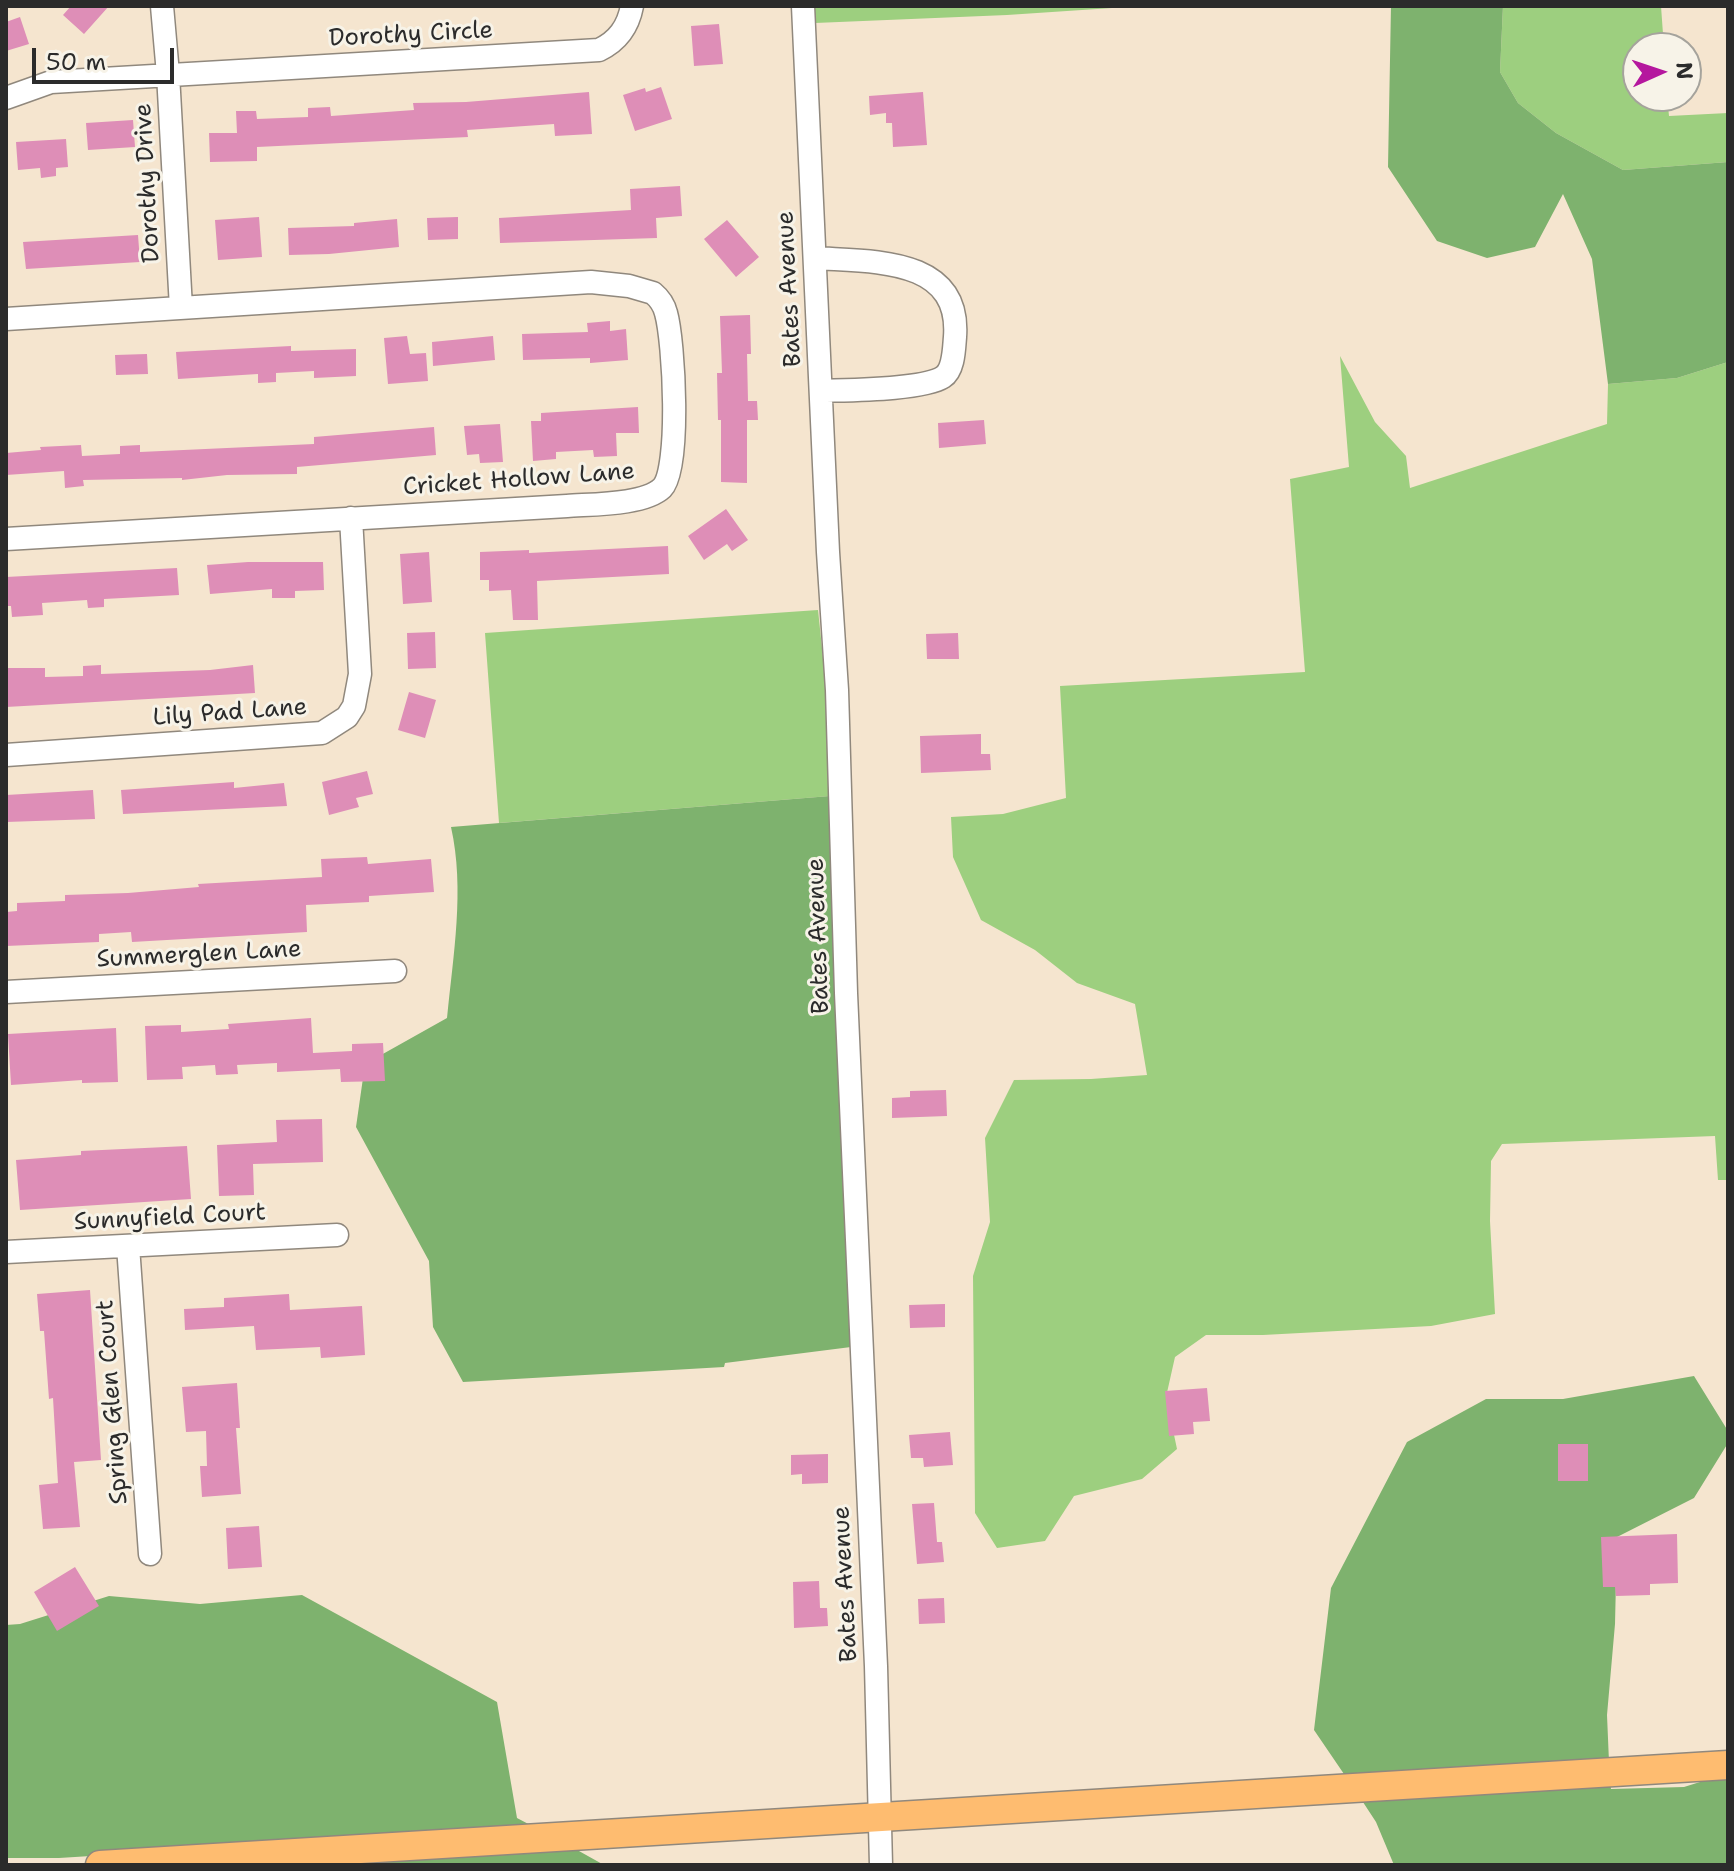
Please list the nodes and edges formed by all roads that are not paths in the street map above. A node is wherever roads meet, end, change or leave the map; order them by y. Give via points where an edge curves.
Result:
1 (162, 6) edge
2 (632, 6) edge
3 (803, 6) edge
4 (168, 74) junction
5 (6, 98) edge
6 (815, 258) junction
7 (181, 308) junction
8 (6, 319) edge
9 (821, 391) junction
10 (351, 518) junction
11 (6, 539) edge
12 (6, 755) edge
13 (395, 971) dead end
14 (6, 992) edge
15 (337, 1235) dead end
16 (128, 1246) junction
17 (6, 1252) edge
18 (150, 1554) dead end
19 (1728, 1765) edge
20 (879, 1819) junction
21 (294, 1859) edge
22 (100, 1865) edge
23 (881, 1865) edge

1 - 4 street, Dorothy Drive
2 - 4 street, Dorothy Circle via 624,30 599,50
3 - 6 street, Bates Avenue
4 - 5 street, Dorothy Circle via 51,82
4 - 7 street, Dorothy Drive
6 - 9 street, Bates Avenue
6 - 9 street via 884,263 924,273 947,296 955,331 944,377 904,386
7 - 8 street, Cricket Hollow Lane
7 - 10 street, Cricket Hollow Lane via 591,282 629,286 659,298 671,342 674,428 670,469 659,490 627,500 567,506
9 - 20 street, Bates Avenue
10 - 11 street, Cricket Hollow Lane
10 - 12 street, Lily Pad Lane via 360,674 354,706 335,727 322,733
13 - 14 street, Summerglen Lane
15 - 16 street, Sunnyfield Court
16 - 17 street, Sunnyfield Court
16 - 18 street, Spring Glen Court
19 - 20 main road
20 - 21 main road
20 - 23 street, Bates Avenue
21 - 22 main road

